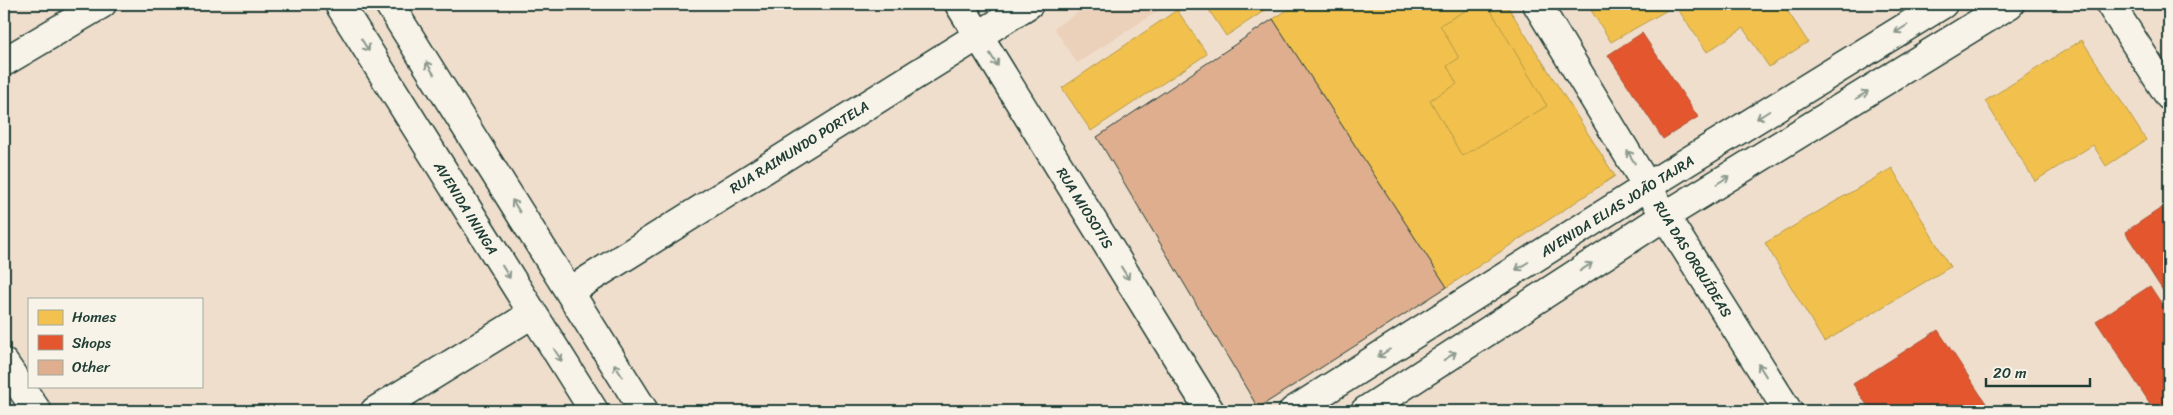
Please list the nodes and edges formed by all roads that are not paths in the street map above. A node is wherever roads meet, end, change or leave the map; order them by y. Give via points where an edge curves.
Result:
1 (102, 4) edge
2 (340, 4) edge
3 (389, 4) edge
4 (959, 4) edge
5 (1029, 4) edge
6 (1537, 4) edge
7 (1943, 4) edge
8 (2010, 4) edge
9 (2110, 4) edge
10 (978, 35) junction
11 (4, 62) edge
12 (2169, 96) edge
13 (1648, 186) junction
14 (1665, 216) junction
15 (570, 291) junction
16 (532, 314) junction
17 (4, 363) edge
18 (37, 411) edge
19 (375, 411) edge
20 (594, 411) edge
21 (644, 411) edge
22 (1210, 411) edge
23 (1293, 411) edge
24 (1365, 411) edge
25 (1788, 411) edge

1 - 11 street
2 -> 16 street, AVENIDA ININGA
15 -> 3 street
4 - 10 street, RUA MIOSOTIS
5 - 10 street, RUA RAIMUNDO PORTELA
13 -> 6 street, RUA DAS ORQUÍDEAS
7 -> 13 street, AVENIDA ELIAS JOÃO TAJRA
14 -> 8 street
9 - 12 street
10 - 15 street, RUA RAIMUNDO PORTELA
10 -> 22 street, RUA MIOSOTIS
13 - 14 street, RUA DAS ORQUÍDEAS
13 -> 23 street, AVENIDA ELIAS JOÃO TAJRA
24 -> 14 street
25 -> 14 street, RUA DAS ORQUÍDEAS
21 -> 15 street
16 - 19 street
16 -> 20 street, AVENIDA ININGA
17 - 18 street

